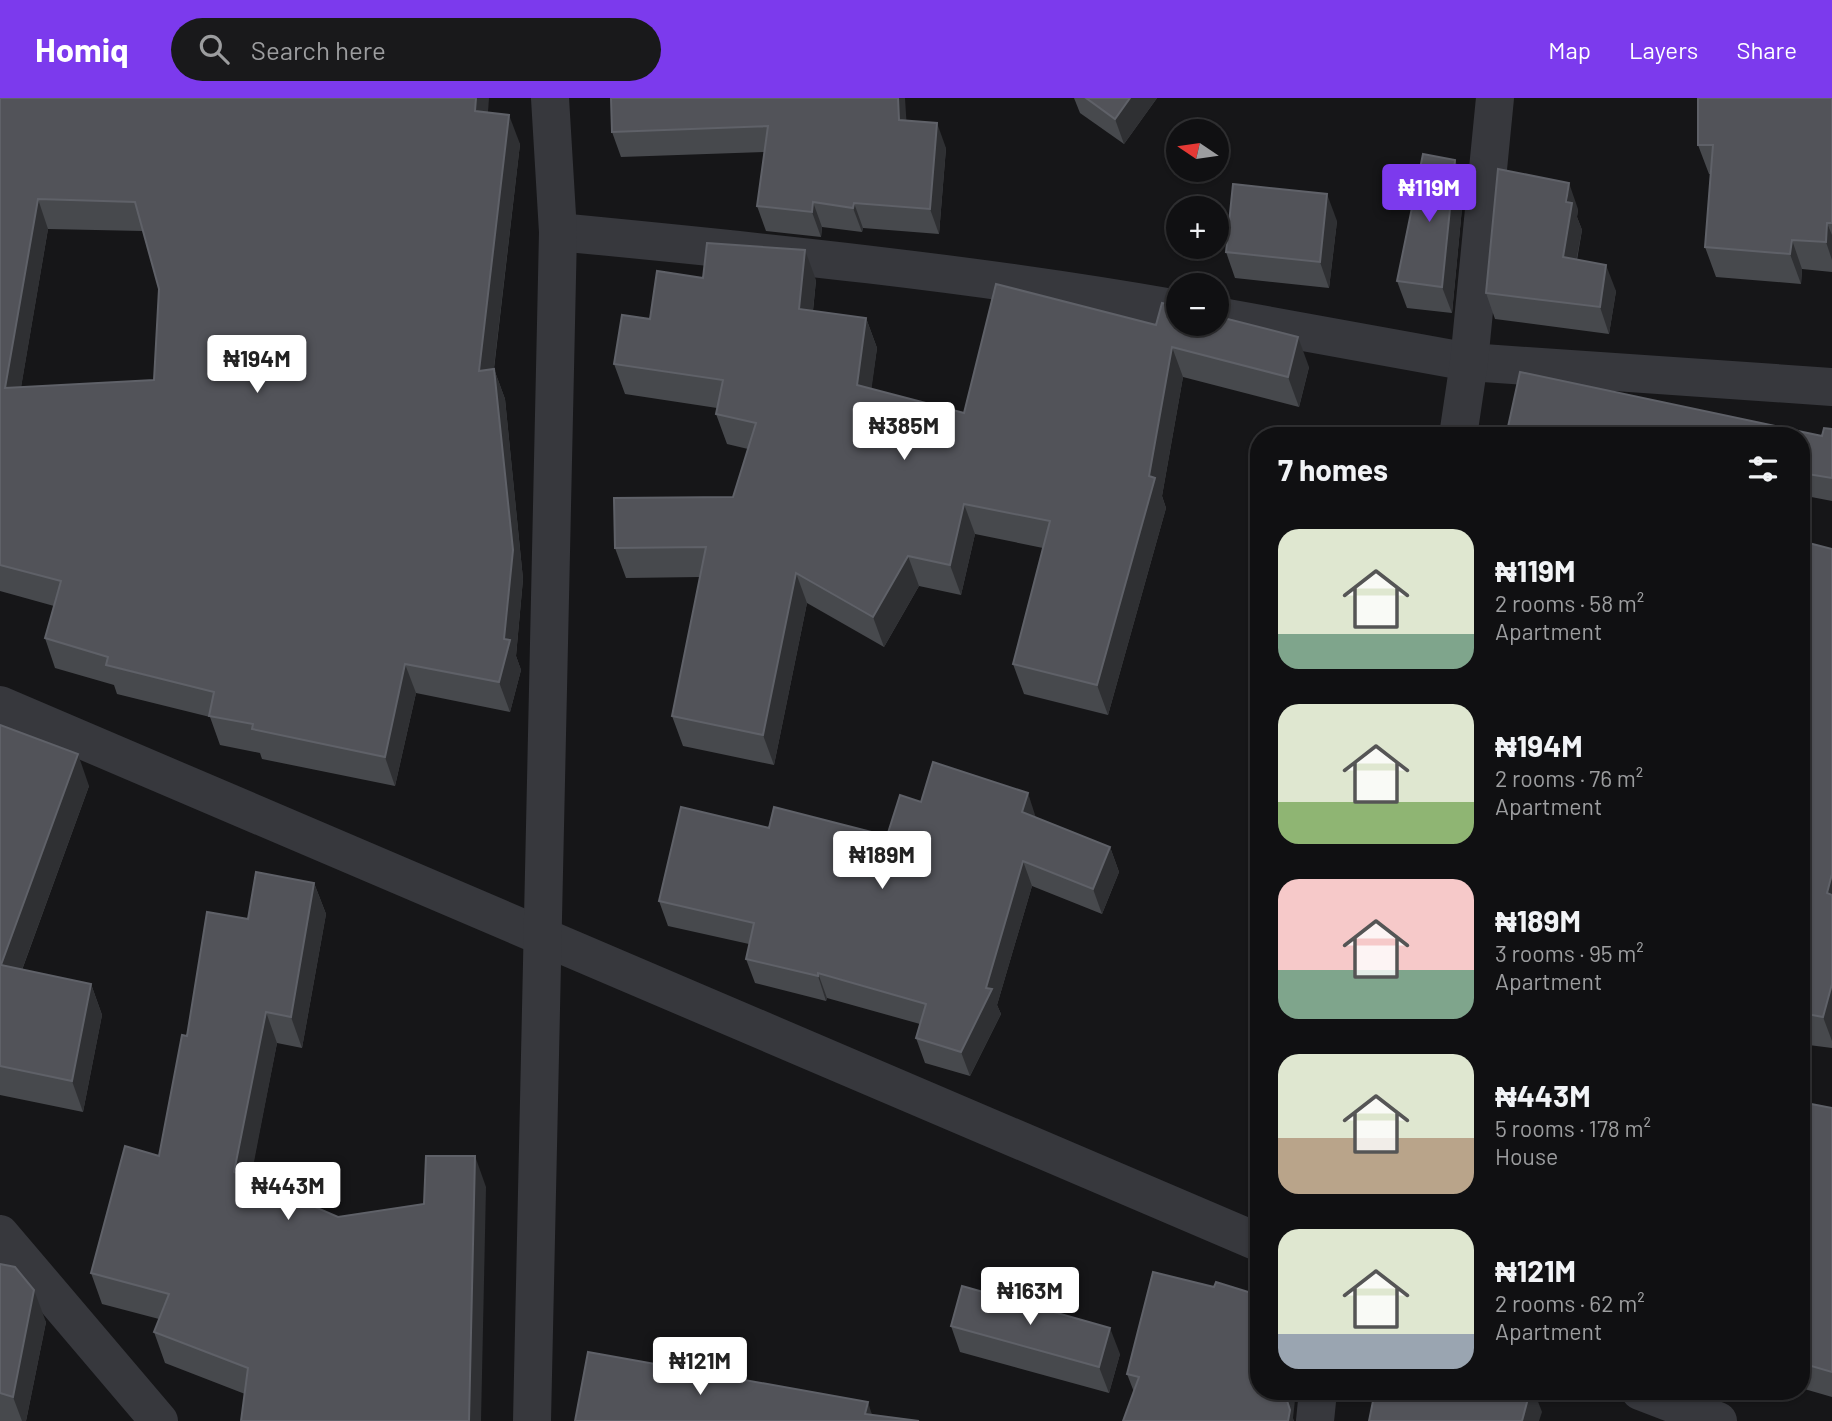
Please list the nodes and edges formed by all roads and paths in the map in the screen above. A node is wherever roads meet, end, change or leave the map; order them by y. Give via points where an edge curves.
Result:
1 (550, 98) edge
2 (1495, 98) edge
3 (558, 232) junction
4 (1166, 308) edge
5 (1229, 318) edge
6 (1469, 362) junction
7 (1832, 387) edge
8 (1459, 427) edge
9 (0, 705) edge
10 (544, 937) junction
11 (0, 1234) edge
12 (1250, 1239) edge
13 (1317, 1400) edge
14 (1663, 1400) edge
15 (159, 1421) edge
16 (532, 1421) edge
17 (1315, 1421) edge
18 (1718, 1421) edge

1 - 3 street
2 - 6 street
3 - 4 street via 793,254
3 - 10 street
5 - 6 street
6 - 7 street
6 - 8 street
9 - 10 street
10 - 12 street
10 - 16 street
11 - 15 street
13 - 17 street
14 - 18 street

